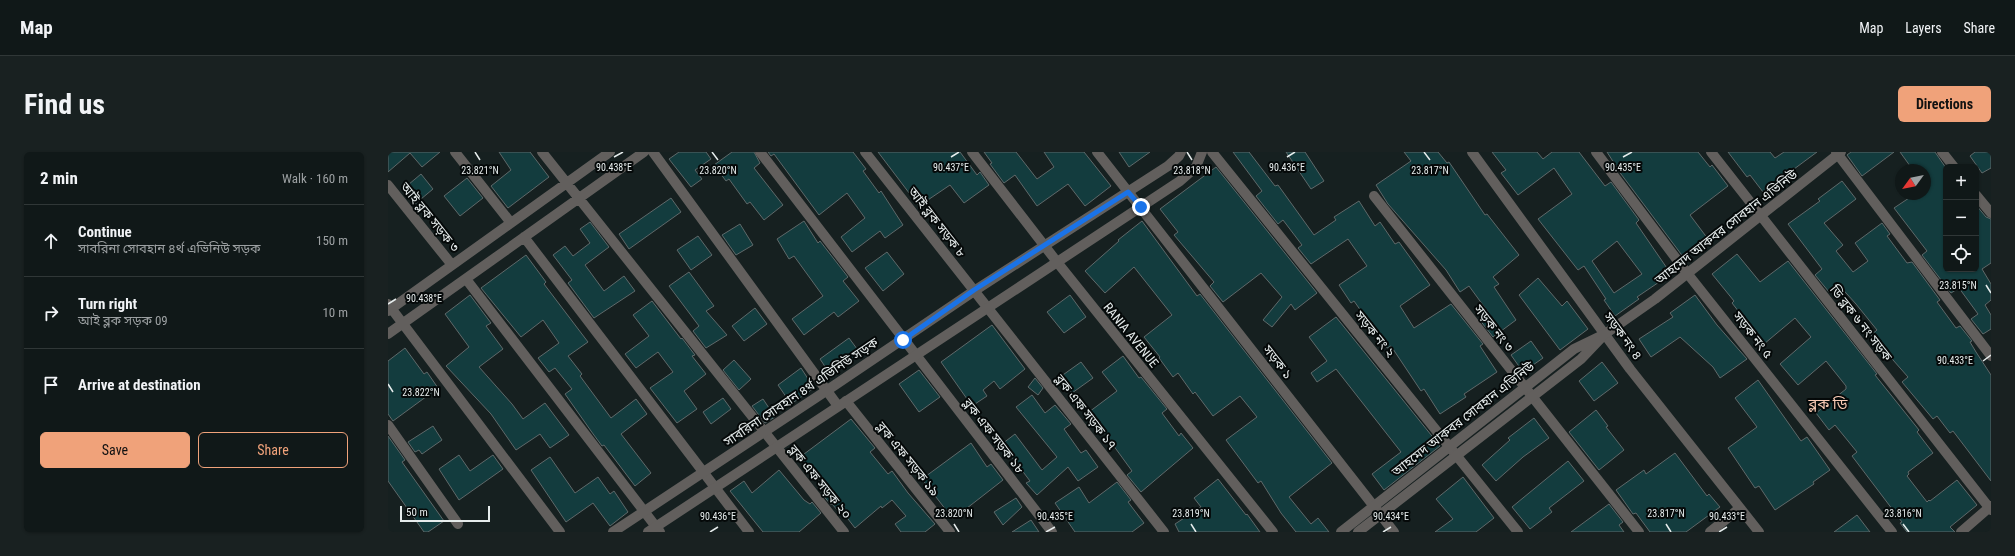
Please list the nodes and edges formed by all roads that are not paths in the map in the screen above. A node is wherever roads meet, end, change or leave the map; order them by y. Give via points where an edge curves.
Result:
1 (455, 152) edge
2 (542, 152) edge
3 (610, 152) edge
4 (644, 152) edge
5 (653, 152) edge
6 (760, 152) edge
7 (865, 152) edge
8 (972, 152) edge
9 (1097, 152) edge
10 (1180, 152) edge
11 (1202, 152) edge
12 (1212, 152) edge
13 (1472, 152) edge
14 (1596, 152) edge
15 (1711, 152) edge
16 (1942, 152) edge
17 (1838, 153) edge
18 (1952, 164) edge
19 (566, 184) junction
20 (388, 185) edge
21 (1128, 192) junction
22 (1374, 196) dead end
23 (1979, 198) edge
24 (578, 199) junction
25 (1141, 207) junction
26 (1991, 213) edge
27 (1761, 216) junction
28 (511, 223) junction
29 (524, 237) junction
30 (1044, 246) junction
31 (1057, 262) junction
32 (452, 265) junction
33 (1687, 273) junction
34 (466, 279) junction
35 (974, 290) junction
36 (389, 308) edge
37 (987, 308) junction
38 (403, 324) junction
39 (388, 334) edge
40 (1605, 334) junction
41 (903, 340) junction
42 (915, 356) junction
43 (1991, 356) edge
44 (1525, 387) junction
45 (827, 391) junction
46 (1532, 396) junction
47 (842, 404) junction
48 (388, 425) edge
49 (764, 432) junction
50 (1448, 447) junction
51 (776, 448) junction
52 (1455, 456) junction
53 (703, 472) junction
54 (715, 488) junction
55 (1373, 507) junction
56 (1740, 508) junction
57 (1990, 508) edge
58 (644, 511) junction
59 (1380, 515) junction
60 (458, 524) dead end
61 (654, 530) edge
62 (560, 532) edge
63 (612, 532) edge
64 (749, 532) edge
65 (844, 532) edge
66 (950, 532) edge
67 (1052, 532) edge
68 (1164, 532) edge
69 (1273, 532) edge
70 (1340, 532) edge
71 (1358, 532) edge
72 (1394, 532) edge
73 (1518, 532) edge
74 (1639, 532) edge
75 (1710, 532) edge
76 (1759, 532) edge
77 (1892, 532) edge
78 (1961, 532) edge

1 - 28 street
2 - 19 street, ব্লক এফ সড়ক ২০
3 - 19 street
4 - 24 street
5 - 45 street, ব্লক এফ সড়ক ১৯
6 - 41 street, ব্লক এফ সড়ক ১৮
7 - 35 street, আই ব্লক সড়ক ৮
8 - 30 street, RANIA AVENUE
9 - 21 street, সড়ক ১
10 - 21 street, সাবরিনা সোবহান ৪র্থ এভিনিউ সড়ক via 1168,166
11 - 25 street via 1196,167
12 - 50 street, সড়ক নং ২
13 - 40 street, সড়ক নং ৪
14 - 33 street, সড়ক নং ৫
15 - 27 street, ডি ব্লক ৬ নং সড়ক
16 - 18 street
17 - 27 street, আহমেদ আকবর সোবহান এভিনিউ
17 - 43 street
19 - 24 street, ব্লক এফ সড়ক ২০
19 - 28 street
20 - 32 street, আই ব্লক সড়ক ৩
21 - 25 street, সড়ক ১
21 - 30 street, সাবরিনা সোবহান ৪র্থ এভিনিউ সড়ক
22 - 44 street, সড়ক নং ৩
23 - 26 street
24 - 29 street
24 - 49 street, ব্লক এফ সড়ক ২০
25 - 31 street
25 - 55 street, সড়ক ১
27 - 33 street, আহমেদ আকবর সোবহান এভিনিউ
27 - 57 street, ডি ব্লক ৬ নং সড়ক
28 - 32 street
29 - 34 street
29 - 53 street
30 - 31 street, RANIA AVENUE
30 - 35 street, সাবরিনা সোবহান ৪র্থ এভিনিউ সড়ক
31 - 37 street
31 - 69 street, RANIA AVENUE
32 - 36 street
33 - 40 street, আহমেদ আকবর সোবহান এভিনিউ
33 - 77 street, সড়ক নং ৫
34 - 38 street
34 - 58 street
35 - 37 street, আই ব্লক সড়ক ৮
35 - 41 street, সাবরিনা সোবহান ৪র্থ এভিনিউ সড়ক
36 - 38 street
37 - 42 street
37 - 68 street, ব্লক এফ সড়ক ১৭
38 - 39 street
38 - 62 street
40 - 44 street, আহমেদ আকবর সোবহান এভিনিউ via 1574,349
40 - 46 street, আহমেদ আকবর সোবহান এভিনিউ via 1581,359
40 - 56 street, সড়ক নং ৪
41 - 42 street, ব্লক এফ সড়ক ১৮
41 - 45 street, সাবরিনা সোবহান ৪র্থ এভিনিউ সড়ক
42 - 47 street
42 - 67 street, ব্লক এফ সড়ক ১৮
44 - 46 street, সড়ক নং ৩
44 - 50 street, আহমেদ আকবর সোবহান এভিনিউ
45 - 47 street, ব্লক এফ সড়ক ১৯
45 - 49 street, সাবরিনা সোবহান ৪র্থ এভিনিউ সড়ক
46 - 52 street, আহমেদ আকবর সোবহান এভিনিউ
46 - 74 street, সড়ক নং ৩
47 - 51 street
47 - 66 street, ব্লক এফ সড়ক ১৯
48 - 60 street
49 - 51 street, ব্লক এফ সড়ক ২০
49 - 53 street, সাবরিনা সোবহান ৪র্থ এভিনিউ সড়ক
50 - 52 street, সড়ক নং ২
50 - 55 street, আহমেদ আকবর সোবহান এভিনিউ
51 - 54 street
51 - 65 street, ব্লক এফ সড়ক ২০
52 - 59 street, আহমেদ আকবর সোবহান এভিনিউ
52 - 73 street, সড়ক নং ২
53 - 54 street
53 - 58 street, সাবরিনা সোবহান ৪র্থ এভিনিউ সড়ক
54 - 61 street
54 - 64 street
55 - 59 street, সড়ক ১
55 - 70 street, আহমেদ আকবর সোবহান এভিনিউ
56 - 75 street
56 - 76 street, সড়ক নং ৪
57 - 78 street
58 - 61 street
58 - 63 street, সাবরিনা সোবহান ৪র্থ এভিনিউ সড়ক
59 - 71 street, আহমেদ আকবর সোবহান এভিনিউ
59 - 72 street, সড়ক ১

